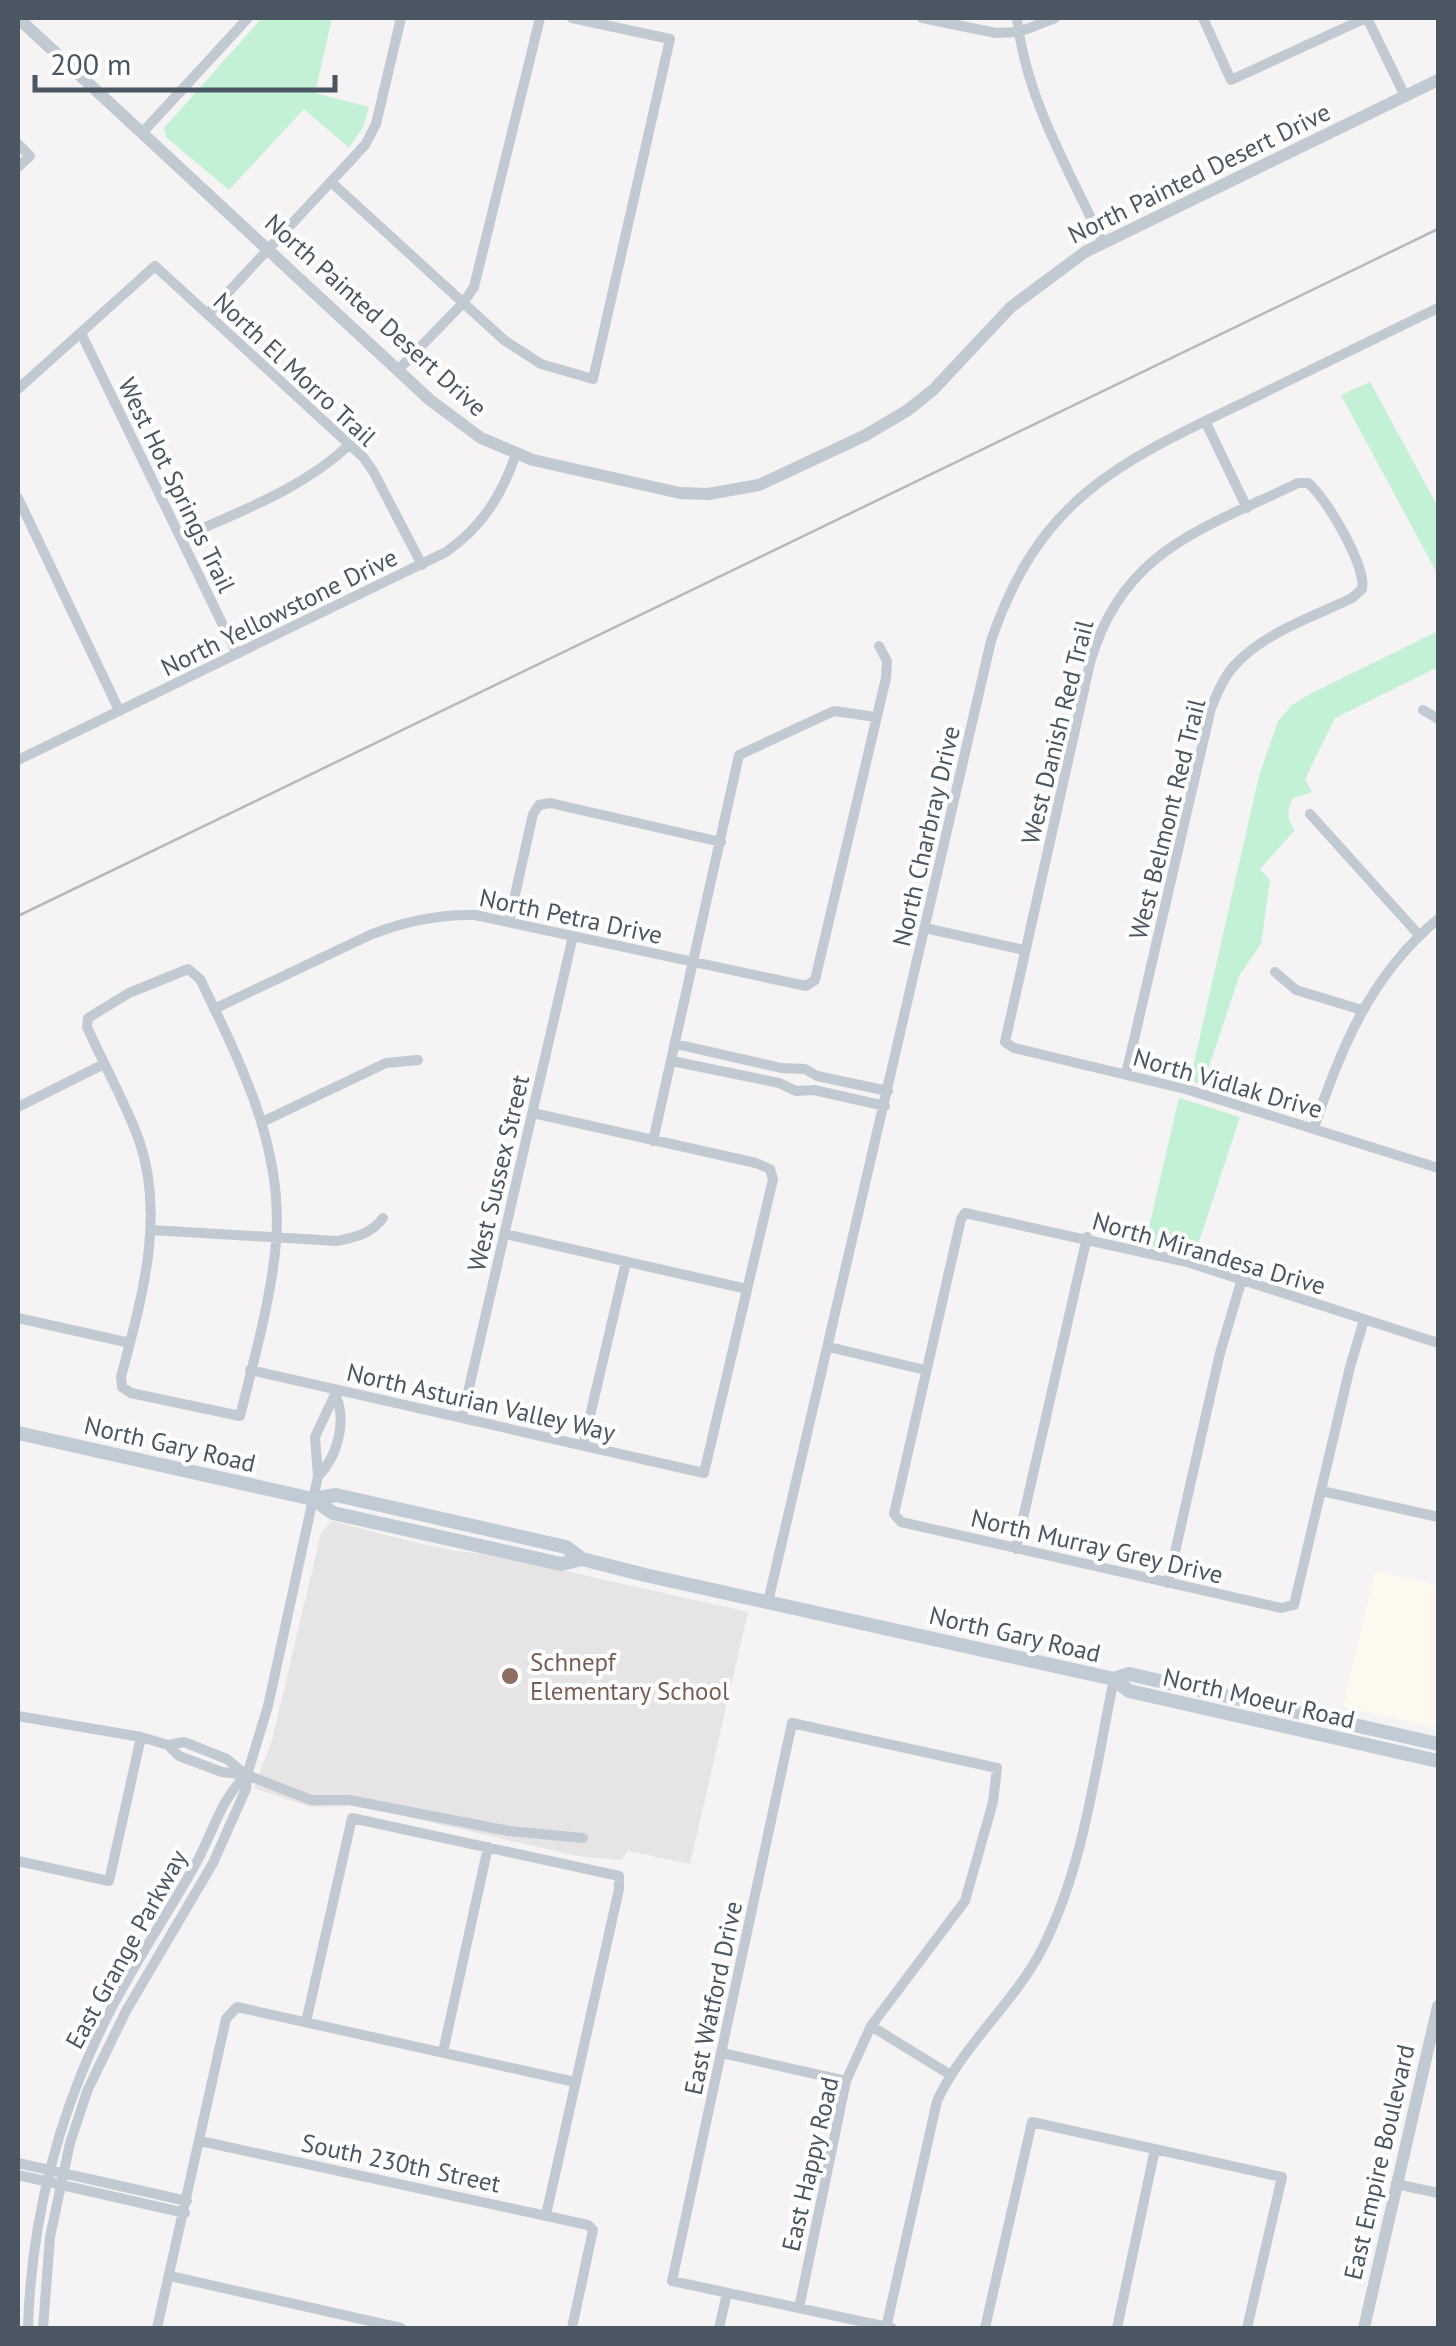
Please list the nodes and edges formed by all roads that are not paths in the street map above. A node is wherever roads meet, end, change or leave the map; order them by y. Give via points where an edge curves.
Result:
1 (18, 18) edge
2 (248, 18) edge
3 (402, 18) edge
4 (540, 18) edge
5 (572, 18) edge
6 (922, 18) edge
7 (1017, 18) edge
8 (1056, 18) edge
9 (1203, 18) edge
10 (1366, 18) edge
11 (1018, 32) junction
12 (1438, 80) edge
13 (1405, 96) junction
14 (142, 133) junction
15 (18, 144) edge
16 (18, 167) edge
17 (331, 182) junction
18 (1103, 243) junction
19 (267, 249) junction
20 (463, 303) junction
21 (1438, 308) edge
22 (208, 314) junction
23 (81, 333) junction
24 (399, 369) junction
25 (18, 389) edge
26 (1205, 421) junction
27 (350, 444) junction
28 (516, 454) junction
29 (18, 498) edge
30 (1247, 508) junction
31 (182, 538) junction
32 (422, 565) junction
33 (1362, 589) joint
34 (879, 646) dead end
35 (237, 654) junction
36 (119, 710) junction
37 (1423, 710) dead end
38 (876, 717) junction
39 (1438, 719) edge
40 (18, 760) edge
41 (1310, 814) dead end
42 (721, 842) junction
43 (1438, 919) edge
44 (509, 922) junction
45 (926, 928) junction
46 (1419, 935) junction
47 (573, 936) junction
48 (1024, 950) junction
49 (694, 962) junction
50 (1275, 972) dead end
51 (214, 1009) junction
52 (1362, 1010) junction
53 (1005, 1042) joint
54 (676, 1044) junction
55 (418, 1060) dead end
56 (672, 1061) junction
57 (104, 1064) junction
58 (789, 1068) junction
59 (1126, 1074) junction
60 (787, 1088) junction
61 (888, 1091) junction
62 (18, 1106) edge
63 (885, 1106) junction
64 (532, 1113) junction
65 (262, 1122) junction
66 (1314, 1128) junction
67 (653, 1141) junction
68 (1438, 1168) edge
69 (383, 1218) dead end
70 (150, 1230) junction
71 (504, 1234) junction
72 (1087, 1238) junction
73 (277, 1240) junction
74 (626, 1262) junction
75 (1242, 1279) junction
76 (747, 1289) junction
77 (18, 1318) edge
78 (1364, 1320) junction
79 (130, 1343) junction
80 (1438, 1343) edge
81 (829, 1347) junction
82 (250, 1370) junction
83 (925, 1370) junction
84 (336, 1394) junction
85 (462, 1418) junction
86 (320, 1428) junction
87 (18, 1432) edge
88 (338, 1433) junction
89 (584, 1446) junction
90 (318, 1476) junction
91 (1322, 1491) junction
92 (313, 1499) junction
93 (1438, 1517) edge
94 (1016, 1549) junction
95 (1168, 1583) junction
96 (768, 1602) junction
97 (1114, 1678) junction
98 (18, 1716) edge
99 (141, 1737) junction
100 (1438, 1744) edge
101 (1438, 1761) edge
102 (997, 1768) joint
103 (246, 1775) junction
104 (583, 1838) dead end
105 (488, 1847) junction
106 (18, 1862) edge
107 (1438, 2006) edge
108 (306, 2022) junction
109 (870, 2026) junction
110 (443, 2052) junction
111 (722, 2053) junction
112 (949, 2074) junction
113 (846, 2081) junction
114 (575, 2082) junction
115 (200, 2141) junction
116 (1155, 2149) junction
117 (18, 2164) edge
118 (18, 2176) edge
119 (49, 2177) junction
120 (64, 2180) junction
121 (1396, 2184) junction
122 (1438, 2193) edge
123 (186, 2207) junction
124 (546, 2215) junction
125 (170, 2276) junction
126 (727, 2293) junction
127 (799, 2308) junction
128 (382, 2326) edge
129 (28, 2328) edge
130 (43, 2328) edge
131 (158, 2328) edge
132 (400, 2328) edge
133 (572, 2328) edge
134 (719, 2328) edge
135 (888, 2328) edge
136 (985, 2328) edge
137 (1117, 2328) edge
138 (1247, 2328) edge
139 (1364, 2328) edge

1 - 14 street, North Painted Desert Drive
2 - 14 street
3 - 17 street via 376,124
4 - 20 street via 480,270
5 - 20 street via 670,39 593,379 541,364
6 - 11 street
7 - 11 street
8 - 11 street
9 - 10 street via 1232,80
10 - 13 street
11 - 18 street via 1037,104
12 - 13 street, North Painted Desert Drive
13 - 18 street, North Painted Desert Drive
14 - 19 street, North Painted Desert Drive
15 - 16 street via 30,156
17 - 19 street
17 - 20 street
18 - 28 street, North Painted Desert Drive via 1011,307 908,410 759,485 680,493
19 - 22 street
19 - 24 street, North Painted Desert Drive
20 - 24 street
21 - 26 street, North Charbray Drive
22 - 23 street, North El Morro Trail via 155,266
22 - 27 street, North El Morro Trail
23 - 25 street
23 - 31 street, West Hot Springs Trail
24 - 28 street, North Painted Desert Drive via 466,428
26 - 30 street
26 - 45 street, North Charbray Drive via 1096,483 1056,521 1020,570 991,642
27 - 31 street via 301,482
27 - 32 street, North El Morro Trail via 374,471
28 - 32 street, North Yellowstone Drive via 502,491 471,532
29 - 36 street
30 - 33 street, West Danish Red Trail via 1308,483 1361,569
30 - 48 street, West Danish Red Trail via 1155,556 1108,612 1090,662
31 - 35 street, West Hot Springs Trail
32 - 35 street, North Yellowstone Drive
33 - 59 street, West Belmont Red Trail via 1264,641 1220,687
34 - 38 street via 887,661
35 - 36 street, North Yellowstone Drive
36 - 40 street, North Yellowstone Drive
37 - 39 street
38 - 42 street via 834,711 739,755
38 - 49 street, North Petra Drive via 814,980 799,985
41 - 46 street
42 - 44 street via 550,802 538,805
42 - 49 street
43 - 46 street
44 - 47 street, North Petra Drive
44 - 51 street, North Petra Drive via 450,914 394,926
45 - 48 street
45 - 61 street, North Charbray Drive
46 - 52 street
47 - 49 street, North Petra Drive
47 - 64 street, West Sussex Street
48 - 53 street, West Danish Red Trail
49 - 54 street
50 - 52 street via 1296,990
51 - 57 street via 188,969 113,1002 88,1018
51 - 65 street
52 - 66 street
53 - 59 street, North Vidlak Drive
54 - 56 street
54 - 58 street
55 - 65 street via 386,1063
56 - 60 street
56 - 67 street
57 - 62 street
57 - 70 street via 139,1142
58 - 60 street
58 - 61 street
59 - 66 street, North Vidlak Drive
60 - 63 street
61 - 63 street, North Charbray Drive
63 - 81 street, North Charbray Drive
64 - 67 street
64 - 71 street, West Sussex Street
65 - 73 street
66 - 68 street, North Vidlak Drive
67 - 76 street via 770,1170
69 - 73 street via 364,1235 337,1241
70 - 73 street
70 - 79 street
71 - 74 street
71 - 85 street, West Sussex Street
72 - 75 street, North Mirandesa Drive
72 - 83 street, North Mirandesa Drive via 965,1214
72 - 94 street
73 - 82 street
74 - 76 street
74 - 89 street
75 - 78 street, North Mirandesa Drive
75 - 95 street
76 - 89 street, North Asturian Valley Way via 704,1473
77 - 79 street
78 - 80 street, North Mirandesa Drive
78 - 91 street
79 - 82 street via 121,1377 131,1393 240,1416
81 - 83 street
81 - 96 street, North Charbray Drive
82 - 84 street, North Asturian Valley Way
83 - 94 street, North Murray Grey Drive via 894,1514 901,1522
84 - 85 street, North Asturian Valley Way
84 - 86 street
84 - 88 street
85 - 89 street, North Asturian Valley Way
86 - 88 street
86 - 90 street
87 - 92 main road, North Gary Road
88 - 90 street via 328,1467
90 - 92 street, East Grange Parkway
91 - 93 street
91 - 95 street, North Murray Grey Drive via 1294,1604 1281,1608
92 - 96 main road, North Gary Road via 336,1494 566,1546 582,1559
92 - 103 street, East Grange Parkway via 268,1706
94 - 95 street, North Murray Grey Drive
96 - 97 main road, North Gary Road
97 - 100 main road, North Gary Road via 1129,1674
97 - 101 main road, North Moeur Road via 1129,1691
97 - 112 street via 1063,1905 1039,1955
98 - 99 street
99 - 103 street via 222,1772
99 - 106 street via 109,1881
102 - 109 street, East Happy Road via 965,1901
102 - 111 street, East Watford Drive via 792,1723
103 - 104 street via 311,1800 382,1804 510,1832
103 - 119 street, East Grange Parkway via 232,1787 195,1866 108,2016 72,2097
103 - 120 street, East Grange Parkway via 226,1838 99,2065
105 - 108 street via 352,1818
105 - 110 street
105 - 114 street via 619,1876
107 - 121 street, East Empire Boulevard
108 - 110 street
108 - 115 street via 238,2006 230,2011
109 - 112 street
109 - 113 street, East Happy Road
110 - 114 street
111 - 113 street
111 - 126 street, East Watford Drive via 672,2281
112 - 135 street via 923,2153
113 - 127 street, East Happy Road
114 - 124 street
115 - 123 street
115 - 124 street, South 230th Street
116 - 136 street via 1032,2122
116 - 137 street
116 - 138 street via 1282,2177
117 - 119 street
118 - 119 street
119 - 120 street
119 - 129 street, East Grange Parkway via 34,2244
120 - 123 street
120 - 130 street, East Grange Parkway via 50,2236
121 - 122 street
121 - 139 street, East Empire Boulevard
123 - 125 street
124 - 133 street, South 230th Street via 592,2230
125 - 128 street
125 - 131 street
126 - 127 street
126 - 134 street
127 - 135 street
128 - 132 street

